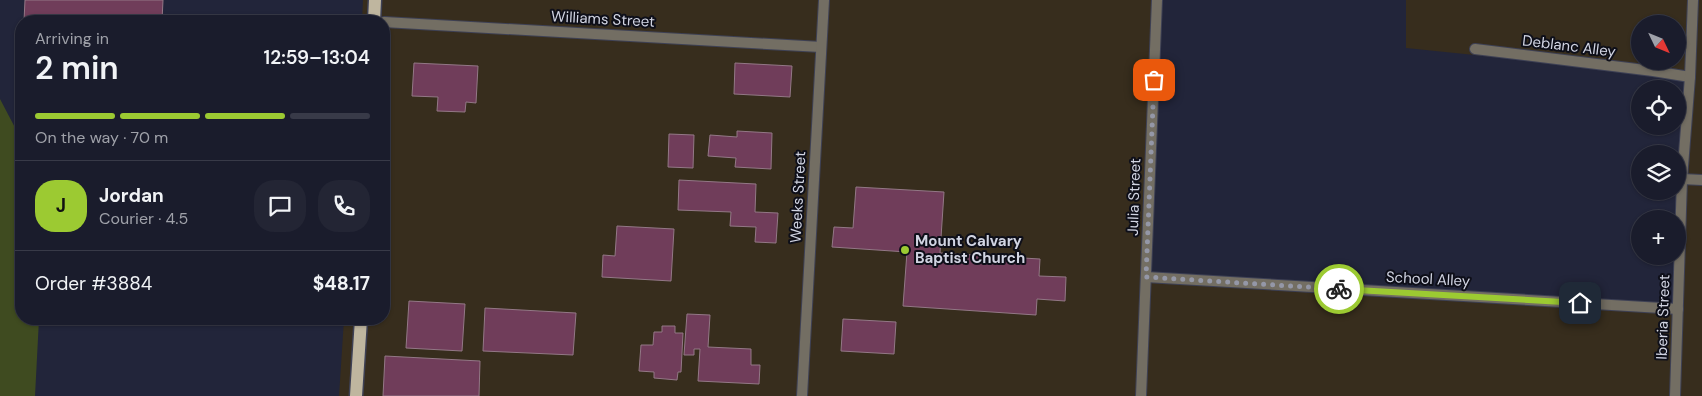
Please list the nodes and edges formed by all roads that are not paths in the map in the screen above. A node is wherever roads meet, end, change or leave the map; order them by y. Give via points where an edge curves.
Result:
1 (375, 0) edge
2 (824, 0) edge
3 (1157, 0) edge
4 (1693, 0) edge
5 (374, 15) edge
6 (390, 22) edge
7 (821, 47) junction
8 (1475, 49) dead end
9 (1690, 77) junction
10 (1685, 145) edge
11 (1686, 179) edge
12 (1702, 180) edge
13 (1681, 200) edge
14 (1146, 277) junction
15 (1678, 309) junction
16 (361, 325) edge
17 (356, 396) edge
18 (802, 396) edge
19 (1141, 396) edge
20 (1675, 396) edge

1 - 5 main road
2 - 7 street, Weeks Street
3 - 14 street, Julia Street
4 - 9 street, Iberia Street
6 - 7 street, Williams Street
7 - 18 street, Weeks Street
8 - 9 street, Deblanc Alley
9 - 10 street, Iberia Street
11 - 12 street
13 - 15 street, Iberia Street
14 - 15 street, School Alley
14 - 19 street, Julia Street
15 - 20 street, Iberia Street
16 - 17 main road

